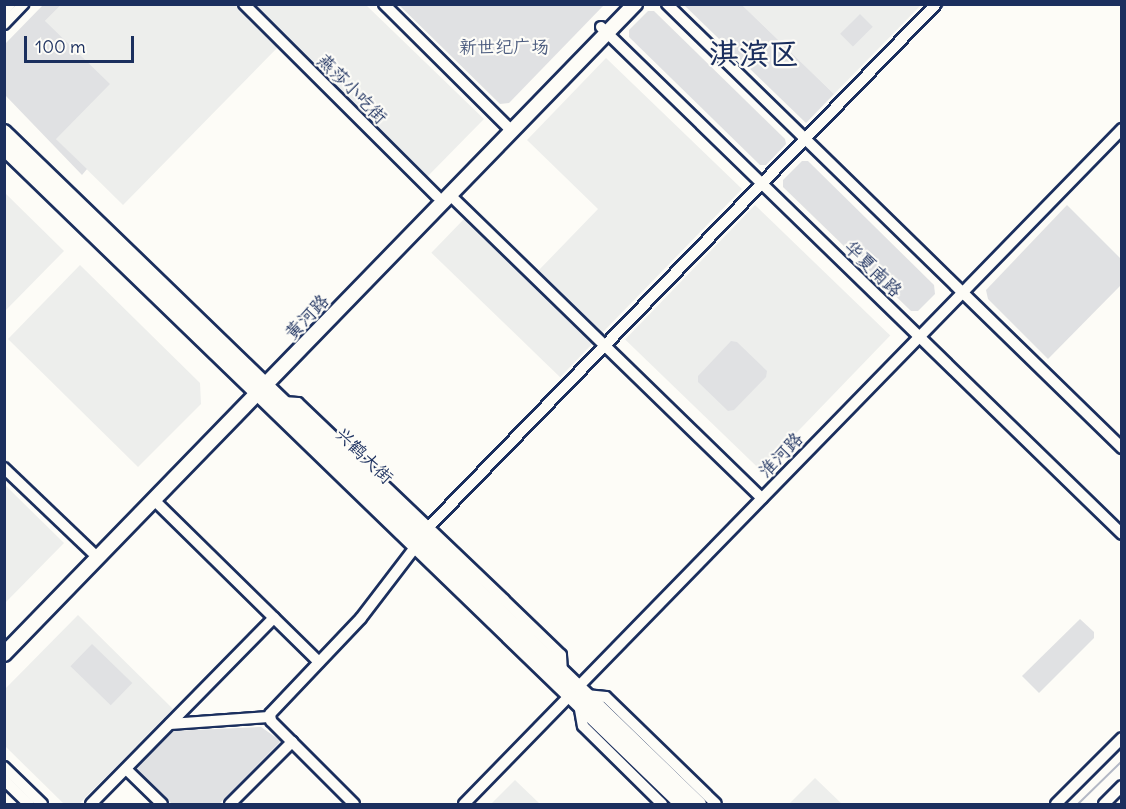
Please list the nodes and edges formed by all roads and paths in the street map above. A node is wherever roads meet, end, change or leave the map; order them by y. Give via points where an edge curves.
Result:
1 (10, 4) edge
2 (23, 4) edge
3 (244, 4) edge
4 (384, 4) edge
5 (623, 4) edge
6 (635, 4) edge
7 (667, 4) edge
8 (936, 4) edge
9 (4, 11) edge
10 (4, 24) edge
11 (604, 30) junction
12 (509, 128) junction
13 (1122, 129) edge
14 (4, 132) edge
15 (805, 139) junction
16 (4, 148) edge
17 (762, 184) junction
18 (444, 195) junction
19 (962, 293) junction
20 (919, 337) junction
21 (605, 345) junction
22 (259, 386) junction
23 (1120, 442) edge
24 (4, 468) edge
25 (762, 498) junction
26 (154, 500) junction
27 (1122, 534) edge
28 (422, 536) junction
29 (92, 552) junction
30 (274, 618) junction
31 (4, 642) edge
32 (4, 654) edge
33 (319, 662) junction
34 (578, 696) junction
35 (269, 717) junction
36 (170, 724) junction
37 (1122, 738) edge
38 (292, 742) junction
39 (4, 767) edge
40 (126, 769) junction
41 (4, 780) edge
42 (1122, 786) edge
43 (29, 804) edge
44 (42, 804) edge
45 (91, 804) edge
46 (162, 804) edge
47 (230, 804) edge
48 (354, 804) edge
49 (464, 804) edge
50 (662, 804) edge
51 (682, 804) edge
52 (699, 804) edge
53 (716, 804) edge
54 (1056, 804) edge
55 (1104, 804) edge

1 - 9 street
2 - 10 street
3 - 18 street, 燕莎小吃街
4 - 12 street
5 - 11 main road, 黄河路
6 - 11 main road, 黄河路
7 - 15 street
8 - 15 street
11 - 12 main road, 黄河路
11 - 17 street, 华夏南路
12 - 18 main road, 黄河路
13 - 19 street, 淮河路
14 - 22 main road, 兴鹤大街
15 - 17 street
15 - 19 street
16 - 22 main road, 兴鹤大街
17 - 20 street, 华夏南路
17 - 21 street
18 - 21 street, 燕莎小吃街
18 - 22 main road, 黄河路
19 - 20 street, 淮河路
19 - 23 street
20 - 25 street, 淮河路
20 - 27 street, 华夏南路
21 - 25 street, 燕莎小吃街
21 - 28 street
22 - 26 main road, 黄河路
22 - 28 main road, 兴鹤大街
22 - 28 main road, 兴鹤大街 via 283,402
22 - 29 main road, 黄河路
24 - 29 street
25 - 34 street, 淮河路
26 - 30 street
26 - 32 main road, 黄河路
28 - 33 street via 361,618
28 - 34 main road, 兴鹤大街
28 - 34 main road, 兴鹤大街 via 562,672
29 - 31 main road, 黄河路
30 - 33 street
30 - 36 street
33 - 35 street
34 - 49 street, 淮河路
34 - 50 street via 583,726
34 - 51 main road, 兴鹤大街
34 - 52 main road, 兴鹤大街
34 - 53 street via 606,697
35 - 36 street
35 - 38 street
36 - 40 street
37 - 54 street
38 - 47 street
38 - 48 street
39 - 44 street
40 - 45 street
40 - 46 street
41 - 43 street
42 - 55 street

